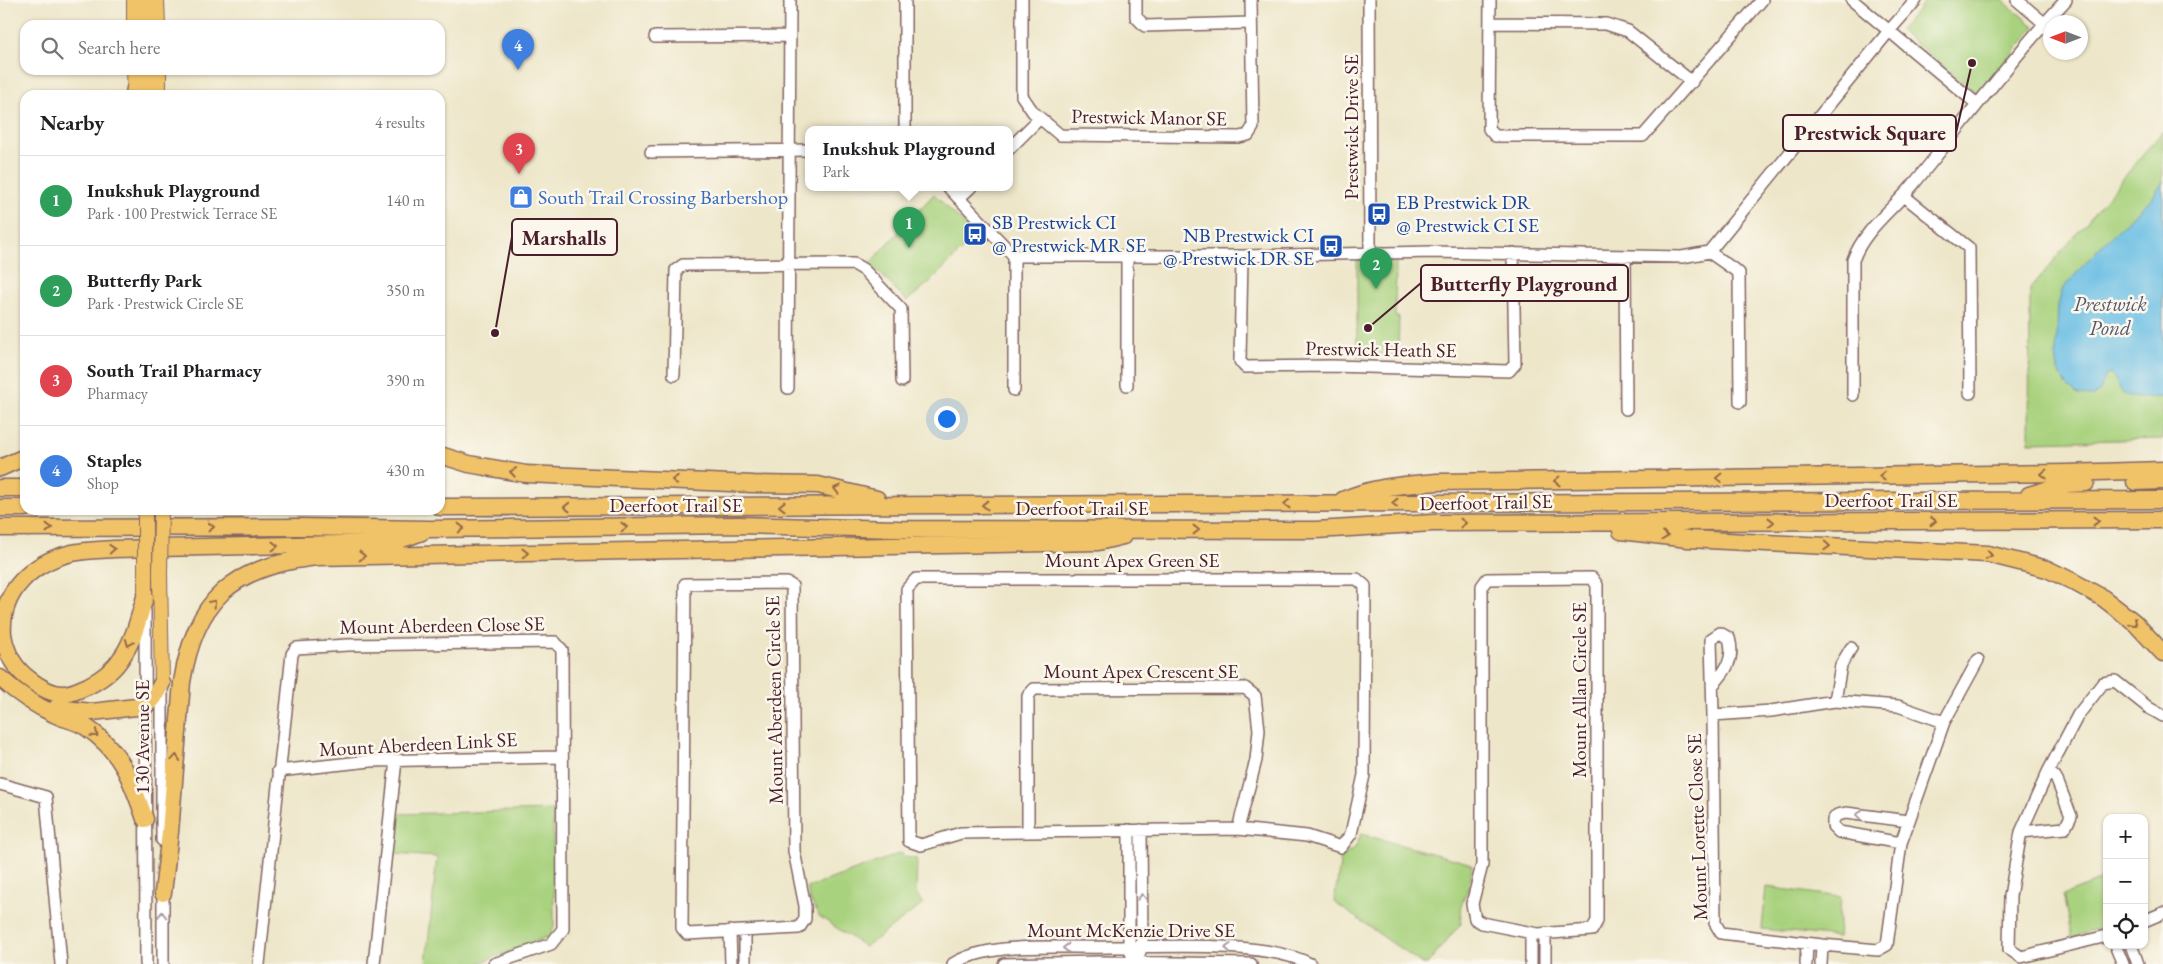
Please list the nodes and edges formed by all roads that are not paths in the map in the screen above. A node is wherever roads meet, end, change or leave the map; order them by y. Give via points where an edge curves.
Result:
1 (134, 0) edge
2 (146, 0) edge
3 (157, 0) edge
4 (790, 0) edge
5 (905, 0) edge
6 (1022, 0) edge
7 (1136, 0) edge
8 (1250, 0) edge
9 (1369, 0) edge
10 (1490, 0) edge
11 (1762, 0) edge
12 (1852, 0) edge
13 (1916, 0) edge
14 (2017, 0) edge
15 (2066, 0) edge
16 (2052, 15) edge
17 (134, 20) edge
18 (146, 20) edge
19 (158, 20) edge
20 (1490, 22) junction
21 (2043, 22) edge
22 (1251, 23) junction
23 (2043, 24) edge
24 (1889, 31) junction
25 (790, 36) junction
26 (655, 37) dead end
27 (135, 75) edge
28 (144, 75) edge
29 (159, 75) edge
30 (1692, 82) junction
31 (137, 90) edge
32 (139, 90) edge
33 (159, 90) edge
34 (1977, 104) junction
35 (1040, 118) junction
36 (905, 126) edge
37 (1013, 145) edge
38 (789, 150) junction
39 (805, 150) edge
40 (651, 152) dead end
41 (952, 191) edge
42 (967, 191) edge
43 (1904, 196) junction
44 (959, 198) junction
45 (1709, 252) junction
46 (1370, 253) junction
47 (1513, 253) junction
48 (1014, 256) junction
49 (1127, 256) junction
50 (1242, 256) junction
51 (1625, 257) junction
52 (787, 264) junction
53 (674, 375) dead end
54 (902, 381) dead end
55 (1127, 385) dead end
56 (788, 388) dead end
57 (1014, 390) dead end
58 (1970, 393) dead end
59 (1853, 395) dead end
60 (1740, 402) dead end
61 (1626, 409) dead end
62 (445, 456) edge
63 (20, 459) edge
64 (0, 468) edge
65 (2163, 470) edge
66 (2163, 482) edge
67 (0, 488) edge
68 (20, 488) edge
69 (2009, 500) junction
70 (2163, 500) edge
71 (1336, 503) junction
72 (901, 506) junction
73 (445, 507) edge
74 (0, 508) edge
75 (20, 508) edge
76 (145, 515) edge
77 (160, 515) edge
78 (2163, 520) edge
79 (1547, 522) junction
80 (0, 528) edge
81 (430, 529) junction
82 (1147, 530) junction
83 (145, 597) junction
84 (1851, 648) dead end
85 (2163, 653) edge
86 (1978, 660) dead end
87 (0, 678) edge
88 (162, 683) junction
89 (1712, 686) dead end
90 (1835, 701) junction
91 (36, 704) junction
92 (145, 706) junction
93 (1713, 715) junction
94 (2163, 716) edge
95 (1944, 722) junction
96 (560, 757) junction
97 (396, 760) junction
98 (278, 771) junction
99 (2048, 772) junction
100 (0, 784) edge
101 (145, 819) junction
102 (1908, 820) junction
103 (1238, 829) junction
104 (1128, 830) junction
105 (1141, 830) junction
106 (1028, 831) junction
107 (2020, 832) junction
108 (1901, 843) junction
109 (162, 893) junction
110 (2163, 913) edge
111 (2148, 919) edge
112 (730, 931) junction
113 (745, 931) junction
114 (1531, 933) junction
115 (1545, 934) junction
116 (2103, 937) edge
117 (1807, 944) junction
118 (1822, 945) junction
119 (1129, 947) junction
120 (1142, 947) junction
121 (2117, 949) edge
122 (2132, 949) edge
123 (510, 961) edge
124 (1136, 962) junction
125 (61, 964) edge
126 (146, 964) edge
127 (162, 964) edge
128 (259, 964) edge
129 (374, 964) edge
130 (494, 964) edge
131 (731, 964) edge
132 (745, 964) edge
133 (953, 964) edge
134 (1004, 964) edge
135 (1251, 964) edge
136 (1310, 964) edge
137 (1532, 964) edge
138 (1545, 964) edge
139 (1806, 964) edge
140 (1821, 964) edge
141 (2123, 964) edge
142 (2138, 964) edge

1 - 17 main road
2 - 18 main road
3 - 19 main road
4 - 25 street
5 - 36 street
6 - 35 street, Prestwick Manor SE via 1022,96
7 - 22 street via 1136,17 1145,26
8 - 22 street, Prestwick Manor SE
9 - 46 street, Prestwick Drive SE
10 - 20 street
11 - 30 street
12 - 24 street
13 - 24 street
14 - 21 street
15 - 16 street
20 - 30 street via 1606,24 1628,31
20 - 30 street via 1489,129 1495,136 1643,136
22 - 35 street, Prestwick Manor SE via 1252,127 1248,134 1239,137 1060,135
23 - 34 street
24 - 34 street
24 - 45 street
25 - 26 street
25 - 38 street
27 - 31 main road
28 - 32 main road
29 - 33 main road
34 - 43 street
35 - 37 street
38 - 39 street
38 - 40 street
38 - 52 street
41 - 44 street
42 - 44 street
43 - 58 street via 1968,248
43 - 59 street via 1859,244 1853,260
44 - 48 street
45 - 51 street via 1682,257
45 - 60 street via 1739,274
46 - 47 street
46 - 50 street
47 - 50 street, Prestwick Heath SE via 1515,364 1509,371 1245,367 1240,362
47 - 51 street
48 - 49 street
48 - 57 street
49 - 50 street
49 - 55 street
51 - 61 street
52 - 53 street via 683,264 676,270
52 - 54 street via 854,264 864,270 901,309
52 - 56 street
72 -> 62 highway via 818,485 526,474 476,466
63 - 64 highway
65 -> 71 highway via 1438,482 1383,486
66 - 69 highway via 2067,484
67 - 68 highway
69 - 70 highway, Deerfoot Trail SE
69 -> 71 highway, Deerfoot Trail SE
71 -> 72 highway, Deerfoot Trail SE
72 -> 73 highway, Deerfoot Trail SE
74 - 75 highway
76 - 83 main road, 130 Avenue SE, bridge
77 - 88 main road, 130 Avenue SE, bridge
79 -> 78 highway, Deerfoot Trail SE
82 -> 79 highway, Deerfoot Trail SE via 1316,530 1432,523
79 -> 85 highway via 1688,539 1988,554 2046,568 2103,598 2134,622
80 -> 81 highway, Deerfoot Trail SE
81 -> 82 highway, Deerfoot Trail SE via 738,525
83 -> 81 highway via 122,658 99,681 76,692 63,694 47,690 34,683 11,661 4,643 6,602 30,572 72,553 113,549 391,543
109 -> 82 highway via 186,659 210,605 240,578 255,570 316,557 1098,542
83 - 92 street, 130 Avenue SE
84 - 90 street via 1841,665
86 - 95 street
87 - 91 highway
88 - 92 highway via 154,699
88 - 109 street, 130 Avenue SE
89 - 93 street
90 - 93 street, Mount Lorette Close SE via 1771,711
90 - 95 street, Mount Lorette Close SE via 1898,706
91 - 92 highway via 92,712
91 -> 101 highway via 85,726 117,756 132,781
92 - 101 street, 130 Avenue SE
93 - 117 street, Mount Lorette Close SE via 1715,923 1721,933
94 - 99 street via 2116,680 2103,683 2078,716
95 - 102 street, Mount Lorette Close SE
96 - 97 street, Mount Aberdeen Link SE
96 - 98 street, Mount Aberdeen Close SE via 562,650 555,642 348,645 296,648 292,654
96 - 123 street, Mount Aberdeen Close SE via 562,929 551,944
97 - 98 street, Mount Aberdeen Link SE
97 - 129 street
98 - 128 street, Mount Aberdeen Close SE
99 - 107 street
99 - 107 street via 2056,778 2071,816 2069,822 2065,828
100 - 125 street via 46,797
101 - 126 street, 130 Avenue SE
102 - 108 street, Mount Lorette Close SE
102 -> 108 street via 1846,813 1833,820 1833,826 1839,832
103 - 105 street, Mount Apex Green SE
103 - 106 street, Mount Apex Crescent SE via 1256,760 1259,730 1255,696 1245,688 1034,689 1028,696
103 - 106 street, Mount Apex Green SE via 1307,836 1341,847 1351,834 1364,775 1365,586 1358,579 916,579 907,589 909,840 921,846 961,833
104 - 105 street, Mount Apex Green SE
104 - 106 street, Mount Apex Green SE
104 - 119 street
120 -> 105 street
107 - 116 street via 2010,896 2009,948 2021,957
108 - 118 street, Mount Lorette Close SE via 1887,945 1878,950
127 -> 109 street, 130 Avenue SE
110 - 111 street
112 - 113 street, Mount Aberdeen Circle SE
112 - 113 street, Mount Aberdeen Circle SE via 687,934 682,928 685,584 787,583 792,586 794,850 806,919 799,928
112 - 131 street
113 - 132 street
114 - 115 street, Mount Allan Circle SE
114 - 115 street, Mount Allan Circle SE via 1482,923 1476,919 1472,904 1482,865 1482,586 1487,579 1592,578 1598,585 1598,921 1592,930
114 - 137 street
115 - 138 street
117 - 118 street, Mount Lorette Close SE
117 - 139 street
118 - 140 street
119 - 120 street, Mount McKenzie Drive SE
119 - 124 street
119 -> 133 street, Mount McKenzie Drive SE via 1003,949 978,953
120 - 124 street
136 -> 120 street, Mount McKenzie Drive SE via 1274,952 1247,949
121 - 141 street
122 - 142 street
123 - 130 street, Mount Aberdeen Close SE
124 - 134 street, Mount McKenzie Drive SE
124 - 135 street, Mount McKenzie Drive SE

